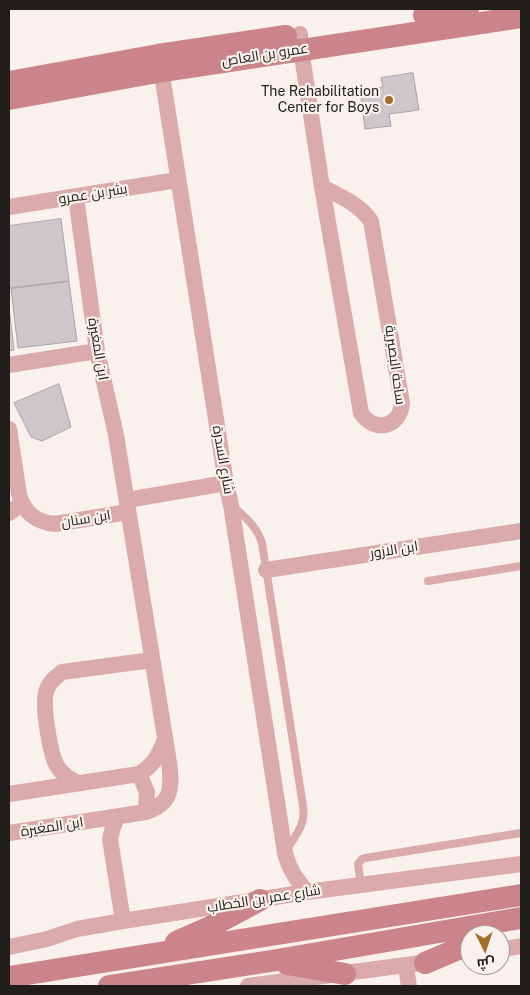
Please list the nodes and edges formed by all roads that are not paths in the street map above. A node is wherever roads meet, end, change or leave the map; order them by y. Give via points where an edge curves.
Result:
1 (468, 9) edge
2 (521, 17) edge
3 (301, 42) junction
4 (160, 63) junction
5 (9, 82) edge
6 (9, 99) edge
7 (178, 180) junction
8 (322, 186) junction
9 (76, 197) junction
10 (9, 207) edge
11 (97, 351) junction
12 (9, 365) edge
13 (9, 429) edge
14 (10, 450) edge
15 (226, 483) junction
16 (232, 505) junction
17 (127, 506) junction
18 (15, 508) edge
19 (521, 531) edge
20 (521, 566) edge
21 (266, 570) junction
22 (428, 581) dead end
23 (152, 660) junction
24 (165, 740) junction
25 (139, 774) junction
26 (77, 783) junction
27 (9, 794) edge
28 (146, 812) junction
29 (118, 816) junction
30 (95, 820) junction
31 (9, 833) edge
32 (521, 833) edge
33 (110, 839) junction
34 (286, 859) junction
35 (521, 864) edge
36 (361, 885) junction
37 (306, 892) junction
38 (521, 895) edge
39 (269, 898) junction
40 (521, 918) edge
41 (124, 920) junction
42 (9, 947) edge
43 (460, 948) edge
44 (148, 955) junction
45 (460, 957) edge
46 (272, 961) junction
47 (416, 965) junction
48 (344, 974) junction
49 (9, 977) edge
50 (109, 986) edge
51 (248, 986) edge
52 (409, 986) edge

1 - 3 main road, عمرو بن العاص
2 - 3 main road, عمرو بن العاص
3 - 4 main road, عمرو بن العاص
3 - 8 street, ساحة البصيرية
4 - 5 main road, عمرو بن العاص
4 - 6 main road, عمرو بن العاص
4 - 7 street, شارع السدرة
7 - 9 street, بشر بن عمرو
7 - 15 street, شارع السدرة
8 - 8 street, ساحة البصيرية via 361,413 373,424 389,424 400,413 402,403 373,228 361,208
9 - 10 street, بشر بن عمرو
9 - 11 street, ابن المغيرة
11 - 12 street
11 - 17 street, ابن المغيرة via 116,435
13 - 14 street, ابن سنان
14 - 18 street, ابن سنان
15 - 16 street, شارع السدرة
15 - 17 street
16 - 21 lane via 256,528
16 - 34 street, شارع السدرة
17 - 18 street, ابن سنان via 55,524 38,520
17 - 23 street, ابن المغيرة
19 - 21 street, ابن الازور
20 - 22 lane
21 - 34 lane via 304,812 301,829
23 - 24 street, ابن المغيرة
23 - 26 street via 62,672 52,680 44,702 52,753 57,766
24 - 25 street via 154,763
24 - 28 street, ابن المغيرة via 170,791 160,806
25 - 26 street
25 - 28 street via 147,792
26 - 27 street
28 - 29 street, ابن المغيرة
29 - 30 street, ابن المغيرة
29 - 33 street, ابن المغيرة
30 - 31 street, ابن المغيرة
30 - 33 street, ابن المغيرة
32 - 36 lane via 365,858 358,864
33 - 41 street, ابن المغيرة
34 - 37 street, شارع السدرة
34 - 39 street, شارع السدرة via 286,877
35 - 36 street, شارع عمر بن الخطاب
36 - 37 street, شارع عمر بن الخطاب
37 - 39 street, شارع عمر بن الخطاب
38 - 44 main road
39 - 41 street, شارع عمر بن الخطاب
39 - 44 main road
40 - 46 main road
41 - 42 street, شارع عمر بن الخطاب
43 - 47 main road
44 - 49 main road
45 - 47 street
46 - 48 main road
46 - 50 main road
47 - 48 street
47 - 52 street
48 - 51 street

